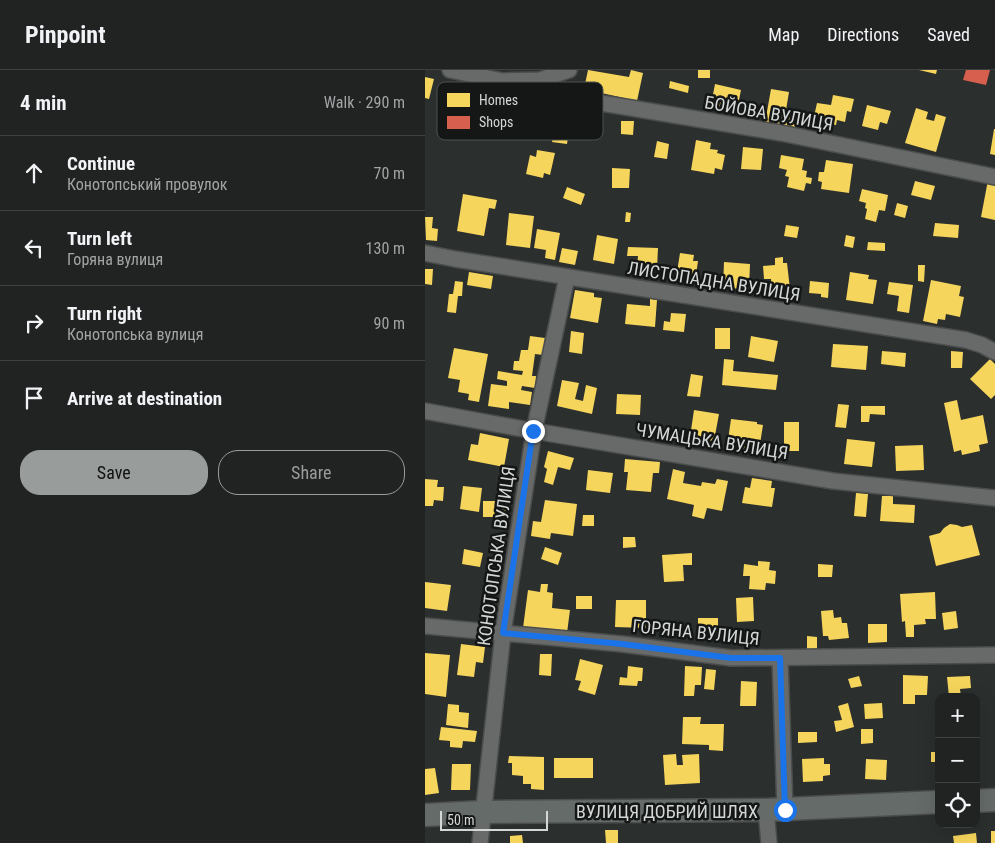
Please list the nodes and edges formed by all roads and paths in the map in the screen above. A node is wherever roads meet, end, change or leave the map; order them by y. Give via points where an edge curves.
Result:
1 (450, 70) edge
2 (569, 70) edge
3 (540, 80) junction
4 (543, 82) edge
5 (603, 103) edge
6 (995, 176) edge
7 (425, 253) edge
8 (567, 277) junction
9 (995, 352) edge
10 (425, 411) edge
11 (533, 431) junction
12 (995, 498) edge
13 (425, 626) edge
14 (503, 633) junction
15 (995, 655) edge
16 (780, 658) junction
17 (995, 800) edge
18 (980, 801) edge
19 (935, 802) edge
20 (776, 810) junction
21 (483, 812) junction
22 (425, 815) edge
23 (480, 843) edge
24 (769, 843) edge

1 - 3 street via 502,80
2 - 3 street
3 - 4 street, БОЙОВА ВУЛИЦЯ
5 - 6 street, БОЙОВА ВУЛИЦЯ via 781,133
7 - 8 street, ЛИСТОПАДНА ВУЛИЦЯ
8 - 9 street, ЛИСТОПАДНА ВУЛИЦЯ via 966,340
8 - 11 street, КОНОТОПСЬКА ВУЛИЦЯ
10 - 11 street, ЧУМАЦЬКА ВУЛИЦЯ
11 - 12 street, ЧУМАЦЬКА ВУЛИЦЯ via 833,481
11 - 14 street, КОНОТОПСЬКА ВУЛИЦЯ
13 - 14 street, ГОРЯНА ВУЛИЦЯ
14 - 16 street, ГОРЯНА ВУЛИЦЯ via 731,658
14 - 21 street, КОНОТОПСЬКА ВУЛИЦЯ
15 - 16 street, ГОРЯНА ВУЛИЦЯ
16 - 20 street
17 - 18 street
19 - 20 street, ВУЛИЦЯ ДОБРИЙ ШЛЯХ
20 - 21 street, ВУЛИЦЯ ДОБРИЙ ШЛЯХ
20 - 24 street
21 - 22 street, ВУЛИЦЯ ДОБРИЙ ШЛЯХ
21 - 23 street, КОНОТОПСЬКА ВУЛИЦЯ

